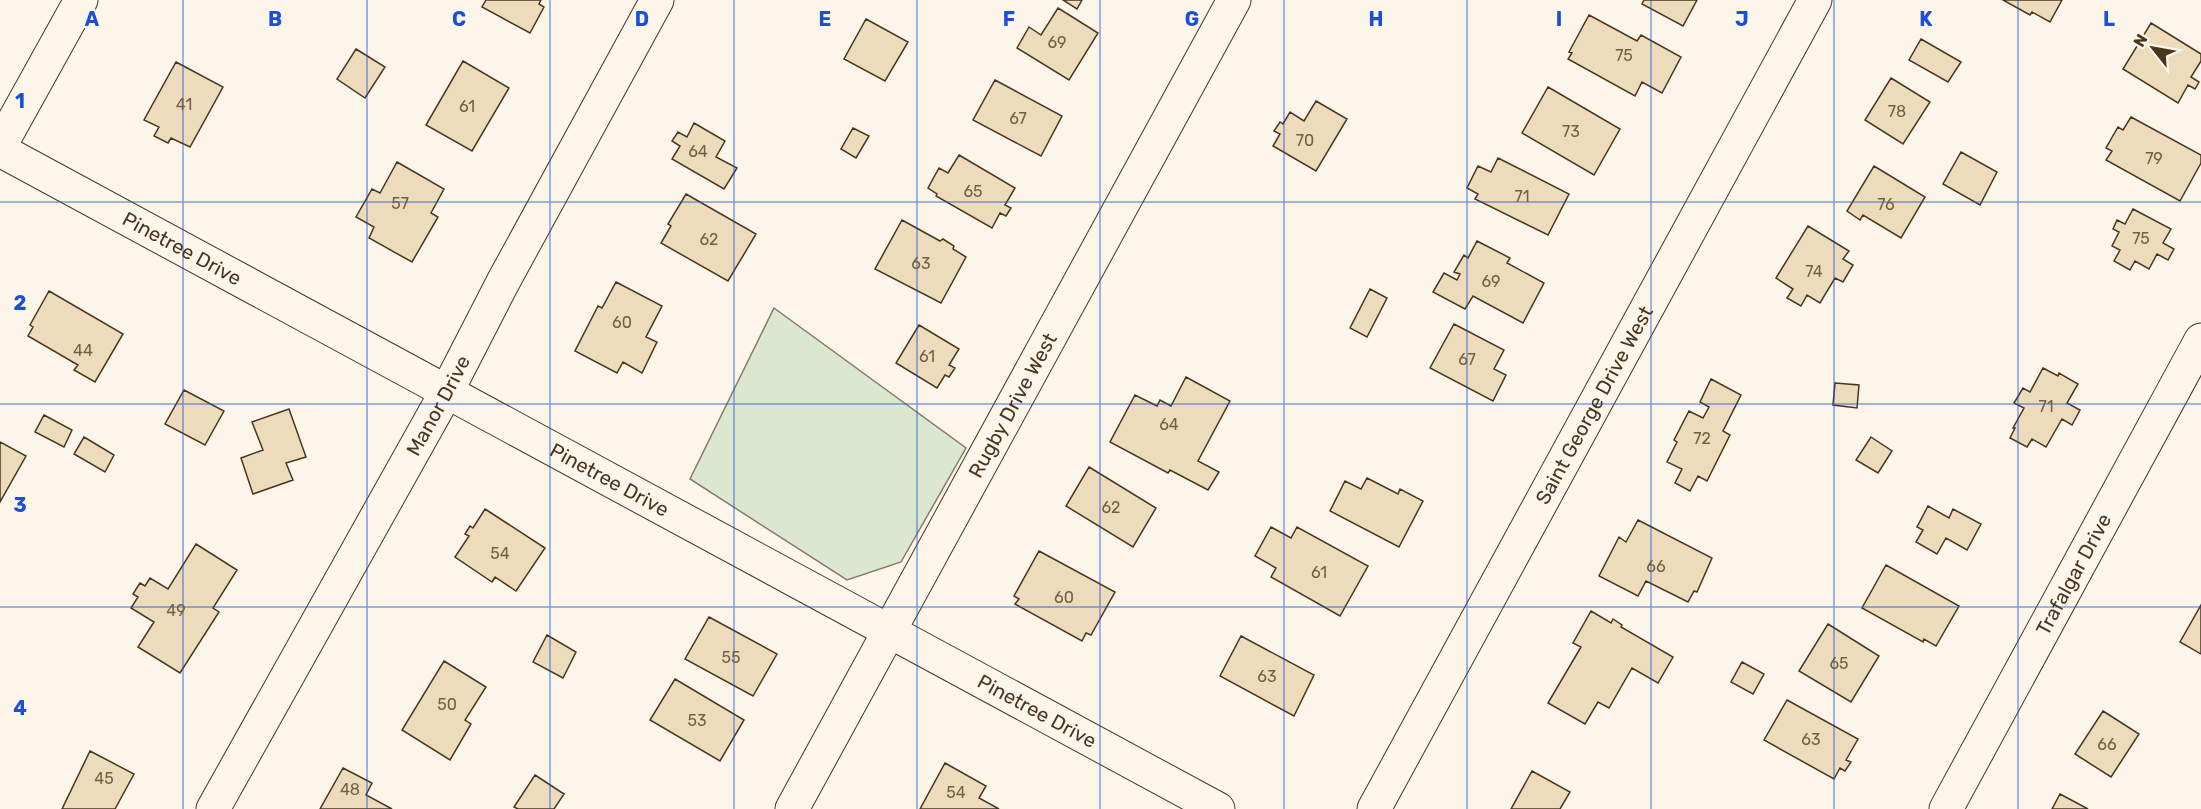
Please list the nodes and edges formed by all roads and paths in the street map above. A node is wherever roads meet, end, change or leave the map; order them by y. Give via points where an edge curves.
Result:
1 (81, 0) edge
2 (657, 0) edge
3 (1234, 0) edge
4 (1815, 0) edge
5 (0, 148) edge
6 (2201, 340) edge
7 (447, 391) junction
8 (889, 630) junction
9 (213, 809) edge
10 (792, 809) edge
11 (1218, 809) edge
12 (1374, 809) edge
13 (1946, 809) edge

1 - 5 street
2 - 7 street, Manor Drive
3 - 8 street, Rugby Drive West
4 - 12 street, Saint George Drive West
5 - 7 street, Pinetree Drive
6 - 13 street, Trafalgar Drive
7 - 8 street, Pinetree Drive
7 - 9 street, Manor Drive
8 - 10 street, Rugby Drive West
8 - 11 street, Pinetree Drive

